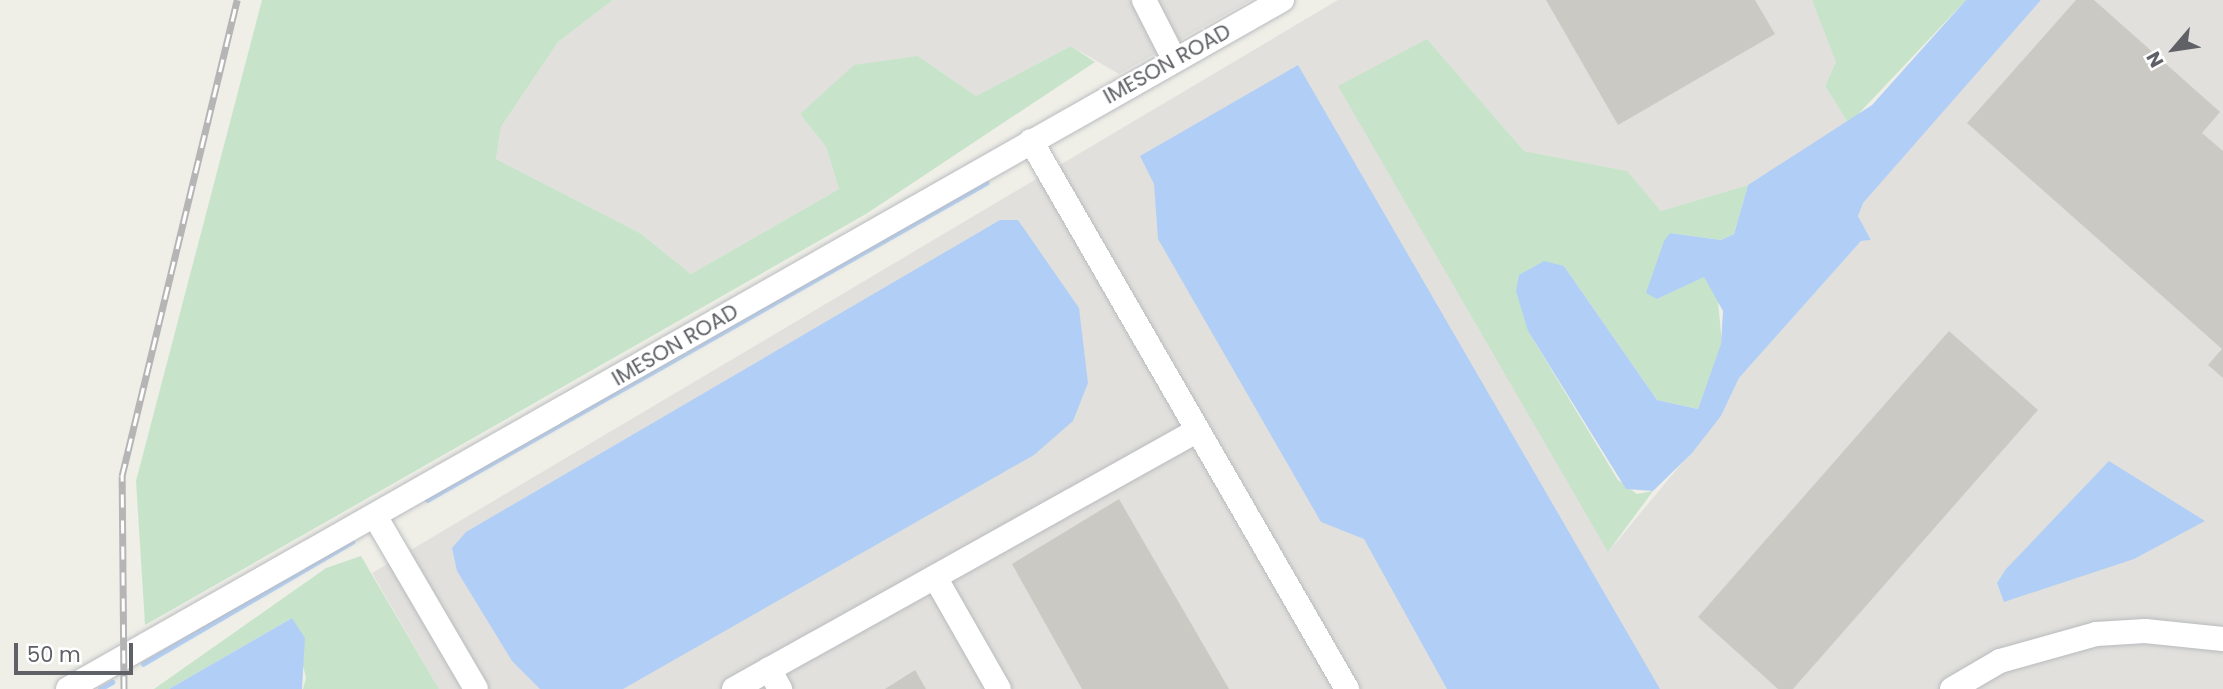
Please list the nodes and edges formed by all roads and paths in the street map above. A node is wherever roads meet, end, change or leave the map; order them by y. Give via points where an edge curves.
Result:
1 (1144, 0) edge
2 (1282, 0) edge
3 (1174, 60) junction
4 (1031, 141) junction
5 (1198, 430) junction
6 (375, 516) junction
7 (935, 577) junction
8 (2223, 639) edge
9 (775, 679) edge
10 (68, 689) edge
11 (477, 689) edge
12 (734, 689) edge
13 (999, 689) edge
14 (1348, 689) edge
15 (1952, 689) edge

1 - 3 street
2 - 3 street, IMESON ROAD
3 - 4 street, IMESON ROAD
4 - 5 street
4 - 6 street, IMESON ROAD
5 - 7 street
5 - 14 street
6 - 10 street, IMESON ROAD
6 - 11 street
7 - 9 street
7 - 13 street
8 - 15 street via 2145,631 2096,634 2000,661
9 - 12 street

